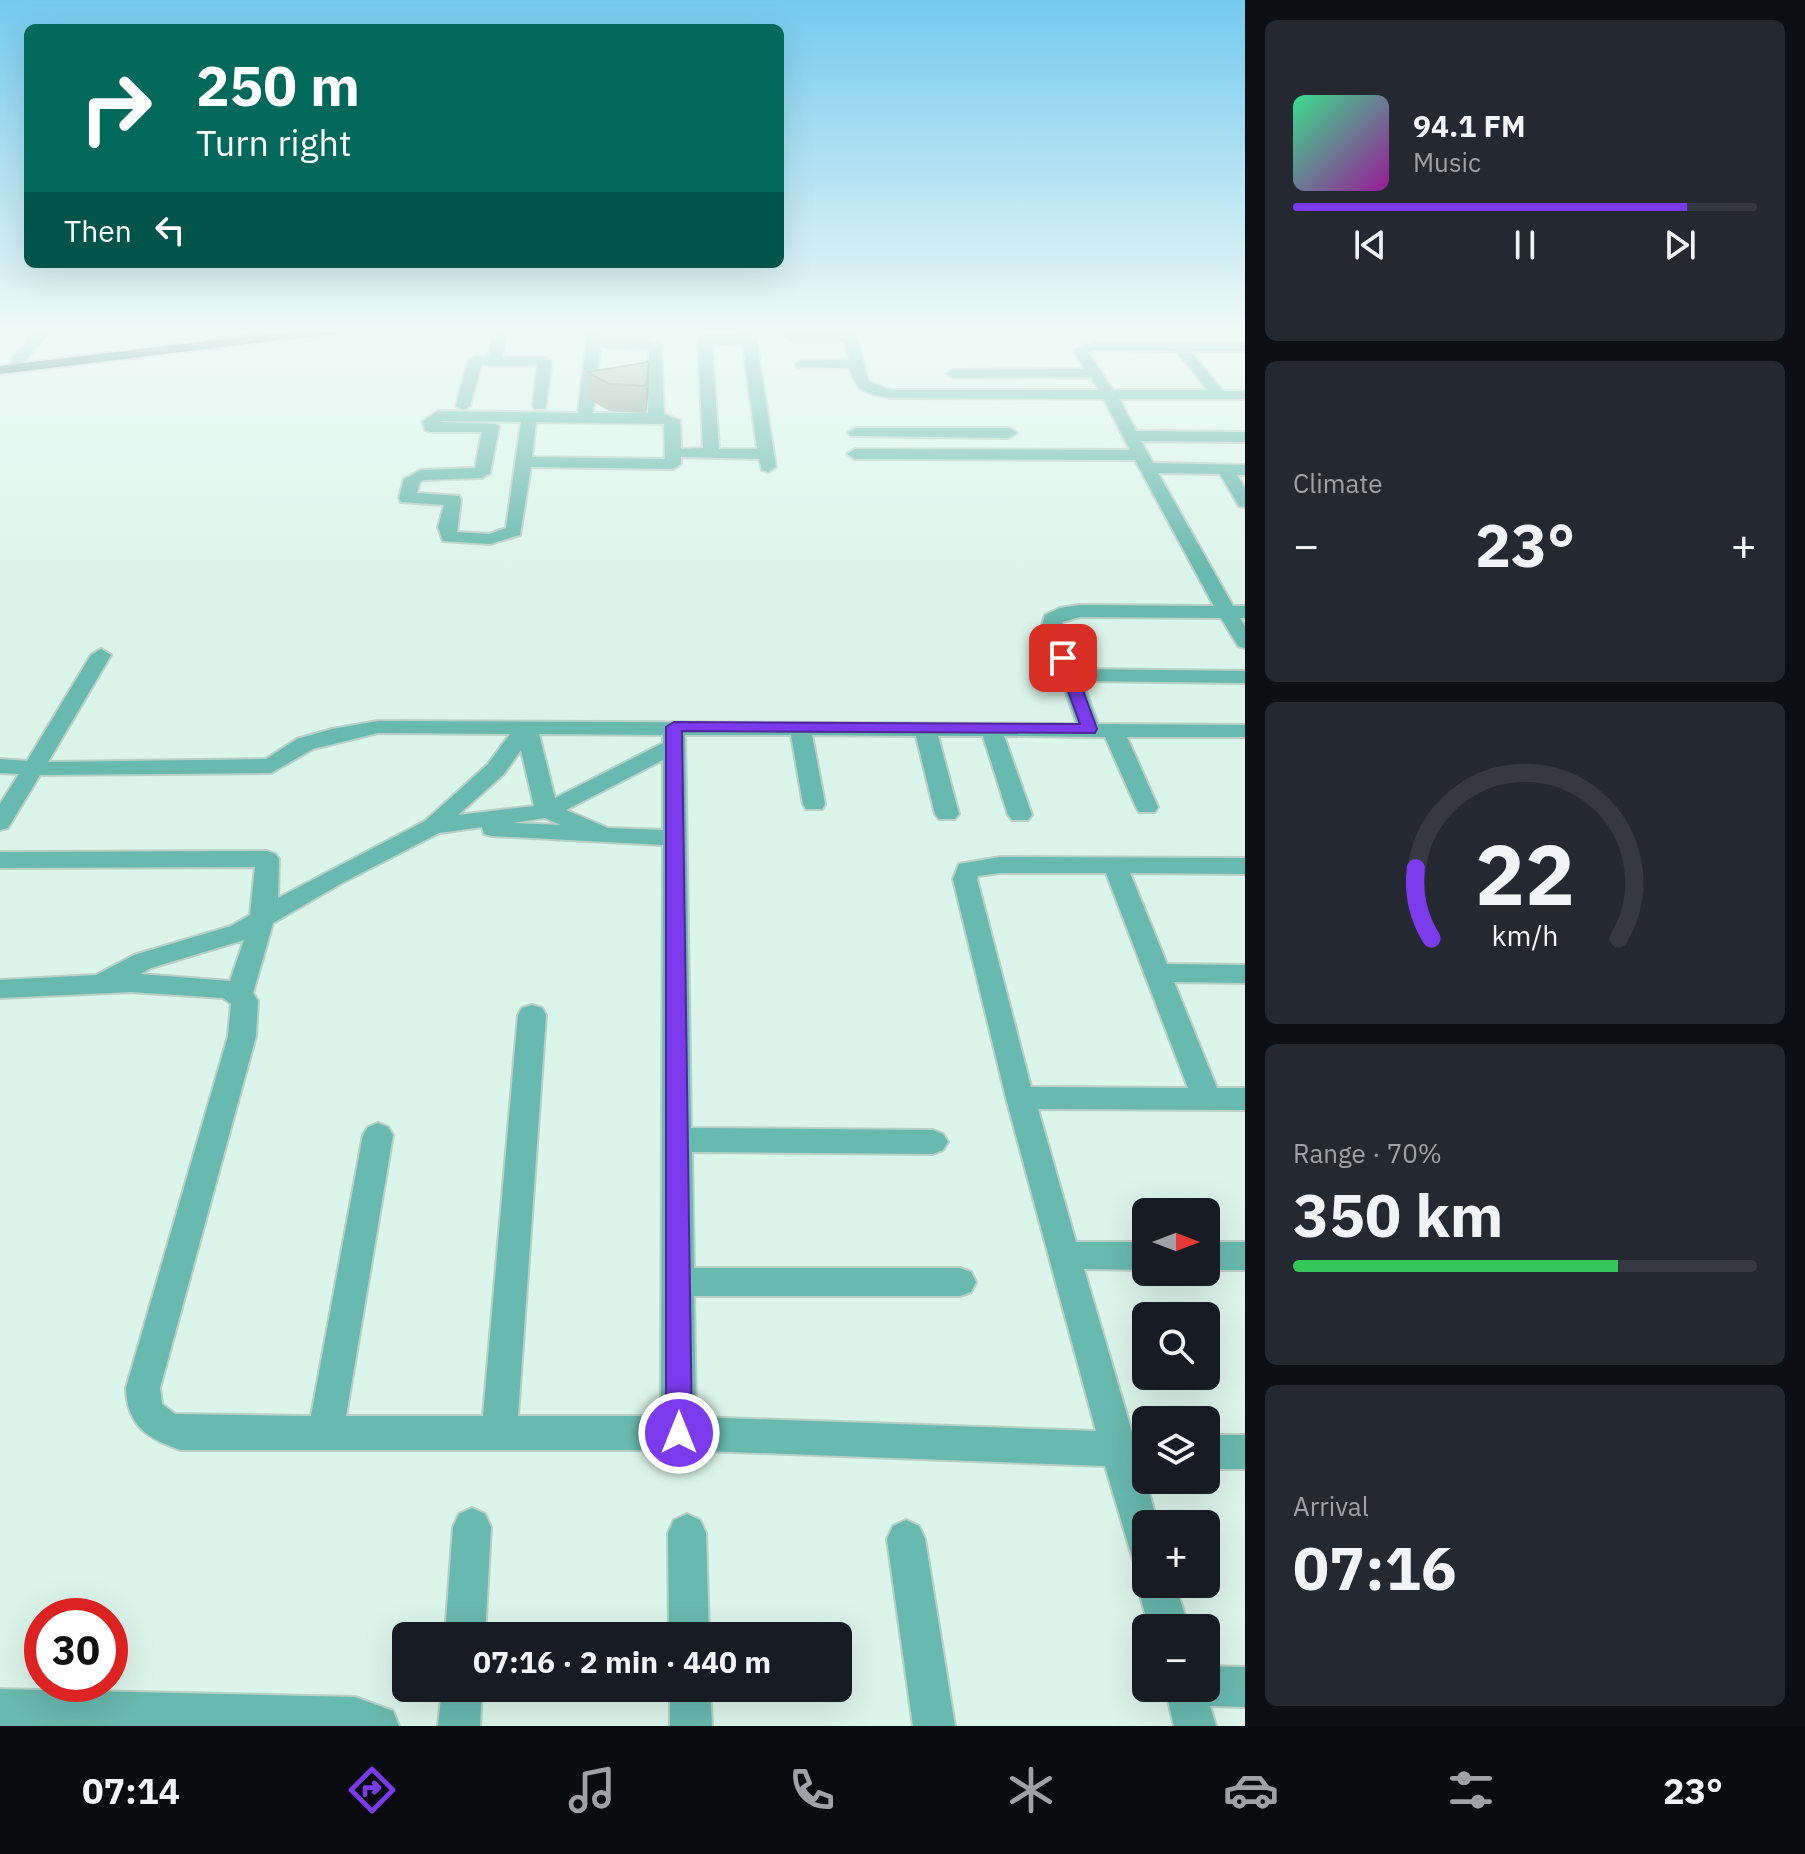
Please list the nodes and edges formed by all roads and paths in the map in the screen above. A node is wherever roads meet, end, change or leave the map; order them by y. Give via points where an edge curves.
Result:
1 (535, 409) edge
2 (586, 409) edge
3 (656, 409) edge
4 (709, 409) edge
5 (759, 409) edge
6 (999, 409) edge
7 (1116, 409) edge
8 (534, 412) junction
9 (585, 418) junction
10 (656, 418) junction
11 (1004, 422) junction
12 (856, 433) dead end
13 (1130, 436) junction
14 (1245, 437) edge
15 (684, 453) dead end
16 (711, 453) junction
17 (855, 454) dead end
18 (1018, 454) junction
19 (1144, 461) junction
20 (524, 462) junction
21 (1225, 469) junction
22 (1245, 470) edge
23 (1245, 502) edge
24 (1236, 611) edge
25 (1245, 642) edge
26 (101, 655) dead end
27 (1071, 675) junction
28 (1245, 677) edge
29 (526, 727) junction
30 (800, 727) junction
31 (925, 728) junction
32 (991, 729) junction
33 (1089, 729) junction
34 (1113, 730) junction
35 (1245, 731) edge
36 (674, 736) junction
37 (0, 766) edge
38 (32, 767) junction
39 (814, 804) dead end
40 (1147, 807) dead end
41 (547, 811) junction
42 (947, 814) dead end
43 (1020, 815) dead end
44 (0, 823) edge
45 (433, 826) junction
46 (605, 835) junction
47 (675, 838) junction
48 (0, 860) edge
49 (1115, 866) junction
50 (1245, 866) edge
51 (261, 921) junction
52 (1158, 973) junction
53 (1245, 974) edge
54 (101, 984) junction
55 (0, 989) edge
56 (239, 995) junction
57 (532, 1015) dead end
58 (1020, 1098) junction
59 (1207, 1099) junction
60 (1245, 1099) edge
61 (378, 1135) dead end
62 (677, 1140) junction
63 (933, 1142) dead end
64 (1066, 1255) junction
65 (1132, 1256) edge
66 (1220, 1256) edge
67 (1245, 1256) edge
68 (678, 1282) junction
69 (960, 1282) dead end
70 (499, 1432) junction
71 (326, 1433) junction
72 (679, 1433) junction
73 (1132, 1450) edge
74 (1220, 1452) edge
75 (1245, 1452) edge
76 (472, 1527) dead end
77 (687, 1533) dead end
78 (906, 1539) dead end
79 (466, 1622) edge
80 (689, 1622) edge
81 (1220, 1686) edge
82 (1245, 1687) edge
83 (461, 1702) edge
84 (690, 1702) edge
85 (1189, 1702) edge
86 (0, 1709) edge
87 (378, 1726) edge
88 (458, 1726) edge
89 (468, 1726) edge
90 (691, 1726) edge
91 (934, 1726) edge
92 (1195, 1726) edge

1 - 8 street
2 - 9 street
3 - 10 street
4 - 16 street
5 - 16 street via 767,460
6 - 11 street
7 - 13 street
8 - 9 street
8 - 20 street
8 - 20 street via 438,416 430,427 491,427 482,473 421,475 412,479 407,498 453,500 449,537 501,537 514,531
9 - 10 street
10 - 20 street via 672,420 673,464
11 - 12 street
11 - 18 street
13 - 14 street
13 - 19 street
15 - 16 street
17 - 18 street
18 - 19 street
19 - 21 street
19 - 24 street via 1174,521
21 - 22 street
21 - 23 street
24 - 25 street
24 - 27 street via 1058,615 1052,625
26 - 38 street
27 - 28 street
27 - 33 street
29 - 36 street
29 - 38 street via 378,727 305,744 271,766
29 - 41 street
29 - 45 street via 496,769
30 - 31 street
30 - 36 street
30 - 39 street
31 - 32 street
31 - 42 street
32 - 33 street
32 - 43 street
33 - 34 street
34 - 35 street
34 - 40 street
36 - 41 street
36 - 47 street
37 - 38 street
38 - 44 street
41 - 45 street
41 - 46 street
45 - 46 street
45 - 51 street
46 - 47 street
47 - 62 street
48 - 51 street via 267,859
49 - 50 street
49 - 52 street
49 - 58 street via 1000,865 968,870 966,892
51 - 54 street via 191,949 143,961
51 - 56 street
52 - 53 street
52 - 59 street
54 - 55 street
54 - 56 street via 198,986
56 - 71 street via 246,1012 242,1036 147,1373 143,1405 160,1427 181,1433
57 - 70 street
58 - 59 street
58 - 64 street
59 - 60 street
61 - 71 street
62 - 63 street
62 - 68 street
64 - 65 street
64 - 73 street
66 - 67 street
68 - 69 street
68 - 72 street
70 - 71 street
70 - 72 street
72 - 73 street
74 - 75 street
76 - 79 street
77 - 80 street
78 - 91 street
81 - 82 street
83 - 88 street
84 - 90 street
85 - 92 street
86 - 87 street via 355,1717
88 - 89 street

